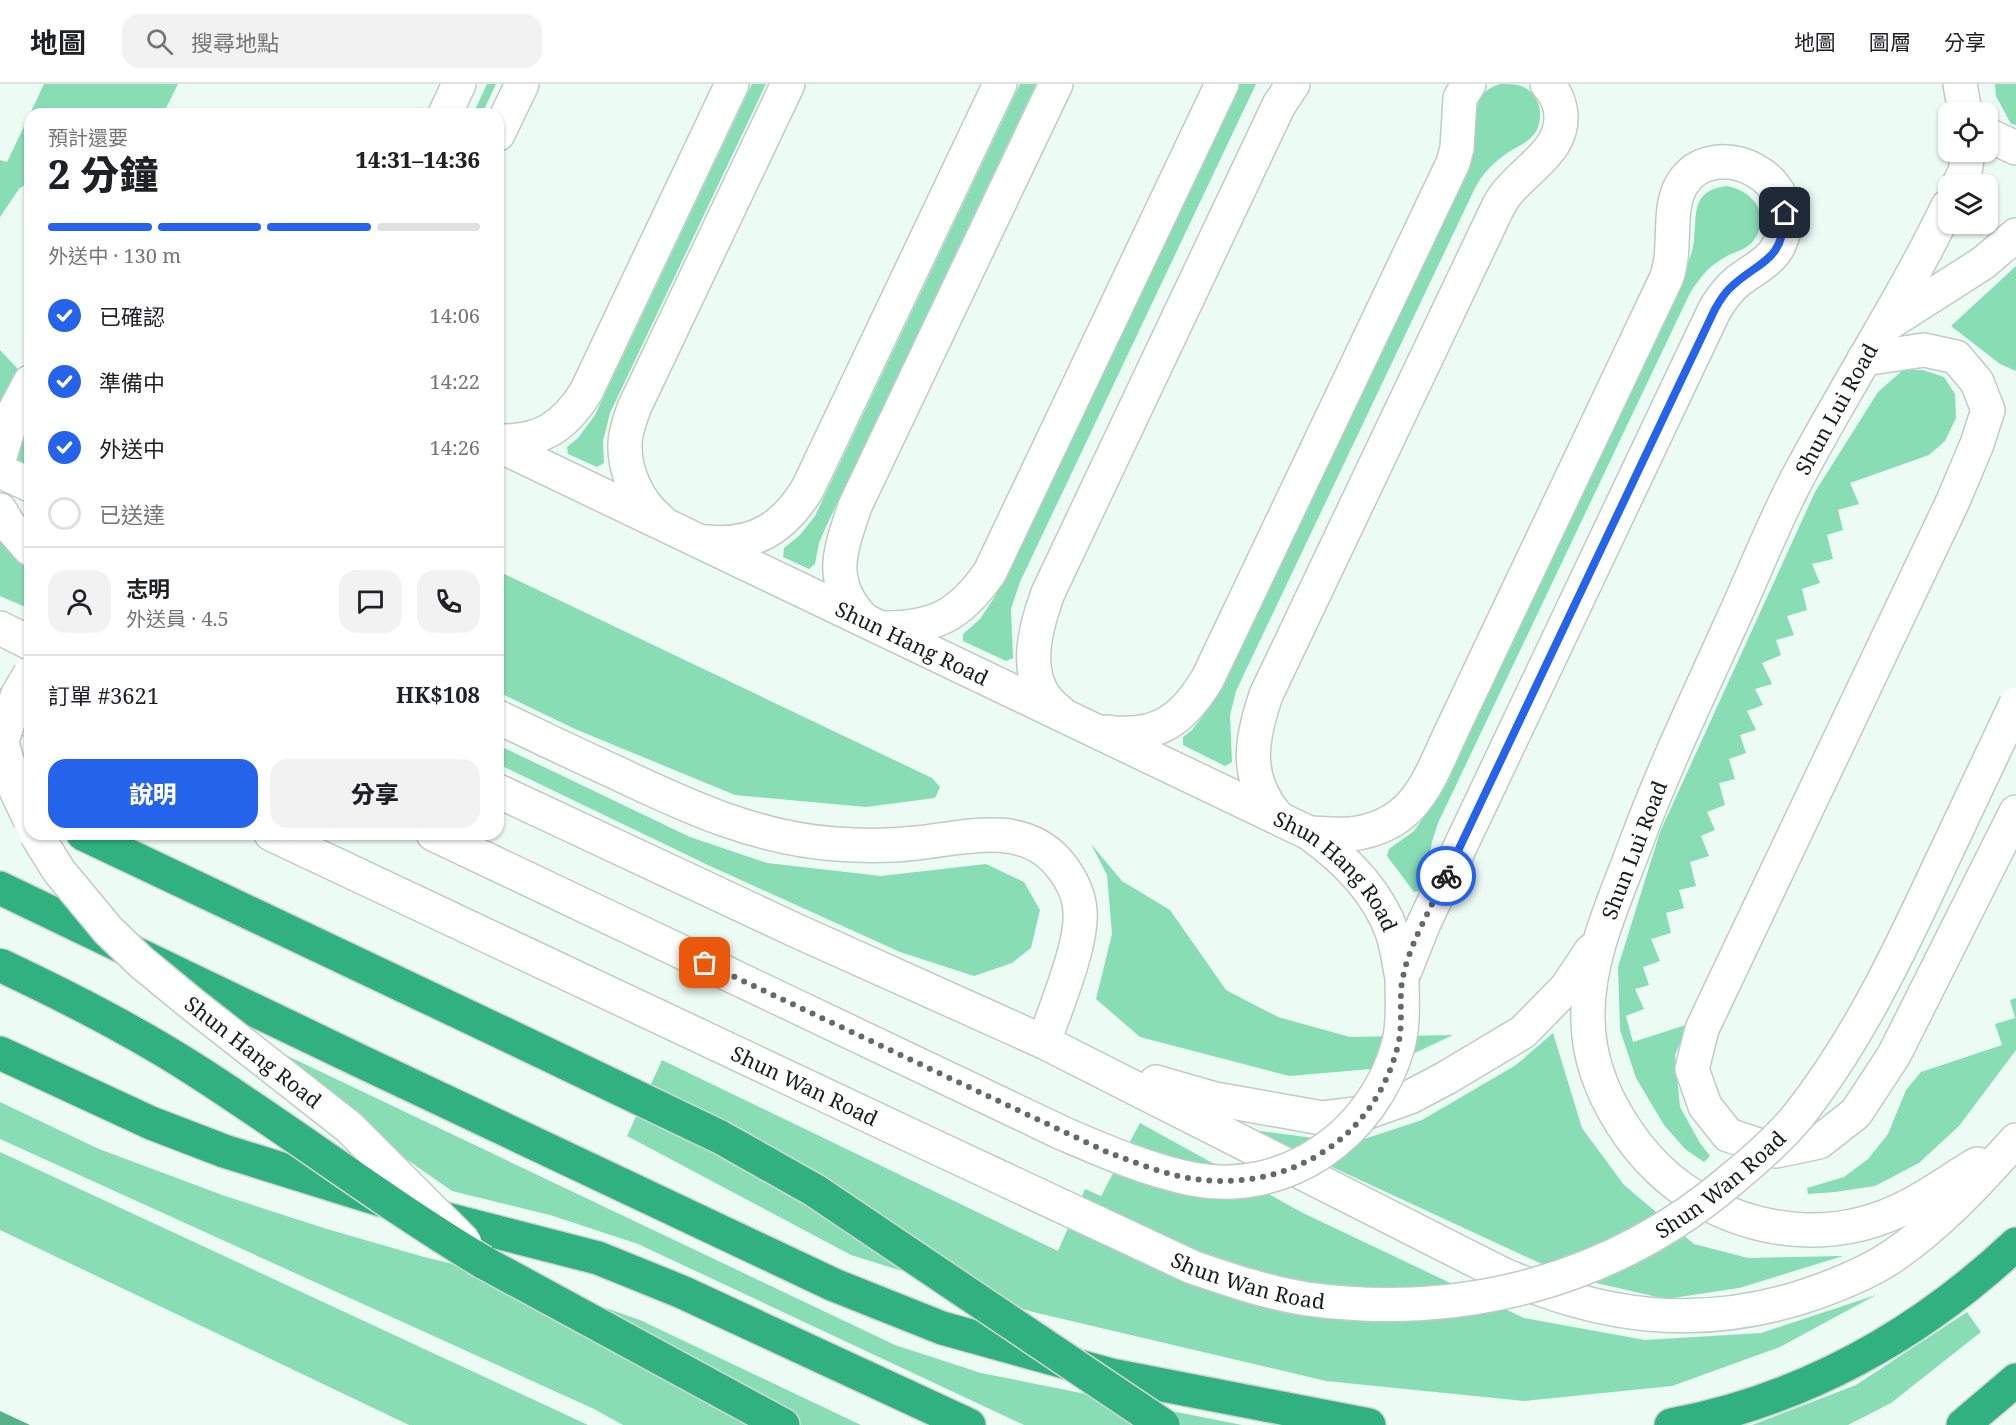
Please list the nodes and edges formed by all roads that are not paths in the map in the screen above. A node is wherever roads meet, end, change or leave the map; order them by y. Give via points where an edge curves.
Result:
1 (459, 84) edge
2 (522, 84) edge
3 (732, 84) edge
4 (788, 84) edge
5 (1000, 84) edge
6 (1056, 84) edge
7 (1222, 84) edge
8 (1293, 84) edge
9 (1469, 84) edge
10 (1547, 84) edge
11 (1960, 84) edge
12 (1963, 102) edge
13 (448, 108) edge
14 (504, 122) edge
15 (1998, 140) edge
16 (2016, 148) edge
17 (1938, 224) edge
18 (2016, 235) edge
19 (1881, 328) junction
20 (1864, 359) junction
21 (24, 393) edge
22 (504, 442) edge
23 (504, 446) edge
24 (0, 456) edge
25 (0, 471) edge
26 (24, 482) edge
27 (0, 495) edge
28 (24, 505) edge
29 (0, 510) edge
30 (664, 524) junction
31 (699, 541) junction
32 (24, 542) edge
33 (872, 624) junction
34 (0, 628) edge
35 (24, 640) edge
36 (24, 684) edge
37 (2016, 704) edge
38 (0, 706) edge
39 (24, 717) edge
40 (504, 720) edge
41 (1075, 720) junction
42 (0, 740) edge
43 (504, 794) edge
44 (0, 795) edge
45 (24, 806) edge
46 (24, 807) edge
47 (2016, 812) edge
48 (1276, 815) junction
49 (1309, 833) junction
50 (40, 840) edge
51 (96, 840) edge
52 (284, 840) edge
53 (446, 840) edge
54 (0, 888) edge
55 (1602, 935) junction
56 (0, 965) edge
57 (1402, 978) junction
58 (1044, 1042) junction
59 (0, 1053) edge
60 (2016, 1140) edge
61 (2016, 1244) edge
62 (483, 1262) junction
63 (2016, 1380) edge
64 (783, 1425) edge
65 (969, 1425) edge
66 (1163, 1425) edge
67 (1369, 1425) edge
68 (1671, 1425) edge
69 (1963, 1425) edge

1 - 13 lane
2 - 14 lane
3 - 22 lane via 577,407 542,434
4 - 30 lane via 627,430 624,443 629,473 645,504
5 - 31 lane via 798,504 772,530 760,536 715,543
6 - 33 lane via 855,506 841,552 841,586 846,598
7 - 33 lane via 990,572 966,603 931,623 910,628
8 - 41 lane via 1279,105 1041,613 1034,673 1042,697
9 - 41 lane via 1460,98 1453,163 1200,693 1178,717 1151,731 1120,734
10 - 48 lane via 1561,113 1556,140 1498,207 1266,695 1255,733 1254,768 1261,795
11 - 12 lane
15 - 16 lane
17 - 19 lane
18 - 19 lane, Shun Lui Road via 1983,263
19 - 20 lane, Shun Lui Road
20 - 47 lane via 1924,350 1956,357 1977,382 1988,410 1953,501 1702,1029 1692,1070 1705,1106 1728,1135 1776,1151 1819,1142 1856,1113 1894,1055
20 - 55 lane, Shun Lui Road via 1798,476 1651,802
21 - 24 lane
23 - 30 lane, Shun Hang Road
25 - 26 lane
27 - 28 lane
29 - 32 lane
30 - 31 lane, Shun Hang Road
31 - 33 lane, Shun Hang Road
33 - 41 lane, Shun Hang Road
34 - 35 lane
36 - 42 lane, bridge
37 - 52 lane, Shun Wan Road, bridge via 1867,1013 1796,1118 1713,1195 1674,1224 1623,1252 1524,1288 1427,1304 1375,1305 1305,1299 1192,1267
38 - 39 lane
40 - 58 lane via 659,793 757,830 834,844 916,844 1001,835 1040,846 1066,873 1076,890 1081,912 1074,954
41 - 48 lane, Shun Hang Road
42 - 46 lane, bridge
43 - 58 lane
44 - 45 highway
48 - 49 lane, Shun Hang Road
49 - 57 lane, Shun Hang Road via 1346,863 1380,907 1393,933
49 - 57 lane via 1351,834 1382,825 1406,812 1418,798 1666,279 1673,253 1674,211 1682,185 1702,166 1729,162 1758,171 1781,196 1785,229 1779,247 1727,291 1715,309 1424,923
50 - 62 lane, Shun Hang Road, bridge via 80,898 133,954 349,1127
51 - 66 highway, bridge via 720,1137 814,1190
53 - 57 lane, Shun Hang Road, bridge via 1107,1152 1192,1179 1221,1182 1269,1176 1302,1165 1344,1136 1378,1094 1399,1044
54 - 67 highway via 834,1285 942,1328 1111,1375
55 - 58 lane via 1567,987 1523,1032 1446,1078 1365,1113 1322,1118 1215,1099 1135,1076
55 - 60 lane, Shun Lui Road via 1588,993 1588,1024 1604,1090 1646,1156 1688,1193 1716,1208 1749,1222 1781,1229 1845,1228 1877,1220 1910,1205
56 - 62 highway, bridge via 83,1006 191,1068
58 - 60 lane via 1502,1274 1574,1301 1648,1315 1684,1317 1748,1310 1851,1279 1919,1236 1971,1189
59 - 65 highway via 151,1123 224,1151 422,1213 598,1258 682,1292
61 - 68 highway via 1937,1311 1852,1363 1756,1404
62 - 64 highway
63 - 69 highway

